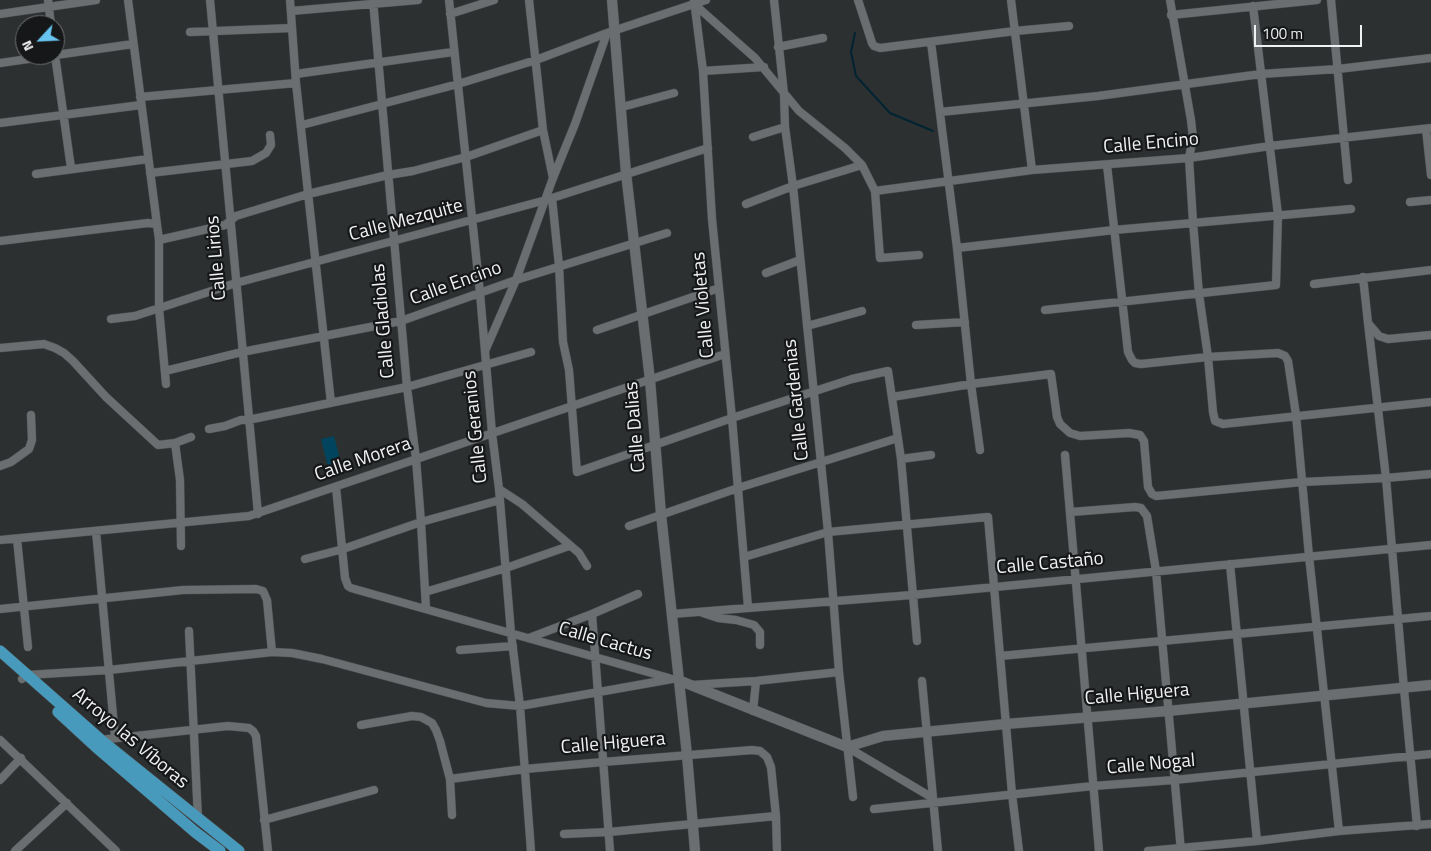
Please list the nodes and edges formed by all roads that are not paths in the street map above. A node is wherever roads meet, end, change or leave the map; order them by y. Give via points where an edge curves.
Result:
1 (96, 0) edge
2 (128, 0) edge
3 (210, 0) edge
4 (290, 0) edge
5 (418, 0) edge
6 (449, 0) edge
7 (494, 0) edge
8 (529, 0) edge
9 (612, 0) edge
10 (706, 0) edge
11 (774, 0) edge
12 (858, 0) edge
13 (1011, 0) edge
14 (1170, 0) edge
15 (1317, 0) edge
16 (1331, 0) edge
17 (693, 1) edge
18 (373, 2) edge
19 (48, 3) edge
20 (1253, 6) junction
21 (291, 11) junction
22 (0, 14) edge
23 (450, 14) junction
24 (1171, 15) junction
25 (1069, 26) dead end
26 (292, 28) junction
27 (1015, 31) junction
28 (190, 32) dead end
29 (214, 32) junction
30 (611, 32) junction
31 (823, 38) dead end
32 (931, 42) junction
33 (134, 44) junction
34 (778, 47) junction
35 (454, 52) junction
36 (65, 54) edge
37 (1431, 58) edge
38 (536, 60) junction
39 (15, 61) edge
40 (0, 63) edge
41 (378, 63) junction
42 (56, 65) edge
43 (764, 67) junction
44 (1338, 69) junction
45 (703, 71) junction
46 (296, 74) junction
47 (1261, 74) junction
48 (296, 84) junction
49 (458, 84) junction
50 (1185, 84) junction
51 (219, 89) junction
52 (674, 93) dead end
53 (784, 94) junction
54 (140, 101) junction
55 (1024, 103) junction
56 (382, 105) junction
57 (622, 106) junction
58 (940, 112) junction
59 (62, 114) junction
60 (0, 123) edge
61 (302, 125) junction
62 (785, 127) junction
63 (1428, 129) edge
64 (543, 130) junction
65 (270, 136) dead end
66 (753, 138) dead end
67 (1345, 138) junction
68 (1270, 146) junction
69 (708, 148) junction
70 (466, 157) junction
71 (1189, 158) junction
72 (148, 159) junction
73 (225, 164) junction
74 (862, 165) junction
75 (1107, 165) junction
76 (70, 168) junction
77 (1032, 170) junction
78 (150, 173) junction
79 (626, 173) junction
80 (36, 174) dead end
81 (388, 175) junction
82 (1431, 175) edge
83 (553, 178) junction
84 (1348, 180) dead end
85 (949, 182) junction
86 (792, 186) junction
87 (874, 191) junction
88 (308, 194) junction
89 (549, 199) junction
90 (1431, 200) edge
91 (1410, 202) dead end
92 (746, 204) dead end
93 (1351, 208) dead end
94 (1278, 215) junction
95 (473, 220) junction
96 (230, 221) junction
97 (1193, 222) junction
98 (156, 224) junction
99 (1114, 230) junction
100 (667, 233) dead end
101 (0, 240) edge
102 (159, 240) junction
103 (393, 242) junction
104 (634, 243) junction
105 (957, 248) junction
106 (919, 255) dead end
107 (800, 260) junction
108 (316, 262) junction
109 (559, 266) junction
110 (1431, 270) edge
111 (766, 273) dead end
112 (1363, 278) junction
113 (516, 280) junction
114 (236, 283) junction
115 (1314, 284) dead end
116 (719, 288) junction
117 (480, 293) junction
118 (1199, 294) junction
119 (1122, 302) junction
120 (159, 308) junction
121 (862, 310) dead end
122 (1045, 310) dead end
123 (642, 314) junction
124 (111, 320) dead end
125 (401, 321) junction
126 (965, 322) junction
127 (1368, 323) junction
128 (916, 325) dead end
129 (807, 326) junction
130 (597, 330) dead end
131 (1431, 335) edge
132 (324, 336) junction
133 (0, 348) edge
134 (242, 352) junction
135 (530, 352) dead end
136 (484, 353) junction
137 (725, 354) junction
138 (1208, 357) junction
139 (486, 366) junction
140 (165, 371) junction
141 (650, 380) junction
142 (166, 384) dead end
143 (971, 384) junction
144 (407, 387) junction
145 (813, 392) junction
146 (892, 397) junction
147 (1431, 402) edge
148 (331, 403) junction
149 (570, 406) junction
150 (1378, 407) junction
151 (31, 416) dead end
152 (1296, 416) junction
153 (732, 418) junction
154 (248, 420) junction
155 (209, 429) dead end
156 (492, 433) junction
157 (191, 437) dead end
158 (898, 438) junction
159 (175, 443) junction
160 (656, 444) junction
161 (980, 450) dead end
162 (931, 455) dead end
163 (1065, 455) dead end
164 (416, 459) junction
165 (901, 459) junction
166 (820, 462) junction
167 (0, 466) edge
168 (1431, 474) edge
169 (1386, 478) junction
170 (1302, 482) junction
171 (336, 486) junction
172 (738, 488) junction
173 (499, 489) junction
174 (500, 500) junction
175 (1071, 512) junction
176 (258, 514) junction
177 (661, 514) junction
178 (422, 522) junction
179 (180, 524) junction
180 (906, 524) junction
181 (628, 526) dead end
182 (96, 531) junction
183 (828, 532) junction
184 (17, 539) junction
185 (0, 540) edge
186 (1431, 545) edge
187 (182, 546) dead end
188 (569, 546) junction
189 (343, 549) junction
190 (1392, 549) junction
191 (1309, 556) junction
192 (744, 557) junction
193 (305, 559) dead end
194 (1230, 564) junction
195 (587, 566) dead end
196 (506, 568) junction
197 (1156, 571) junction
198 (1076, 579) junction
199 (994, 586) junction
200 (425, 592) junction
201 (638, 594) dead end
202 (912, 595) junction
203 (102, 600) junction
204 (834, 602) junction
205 (23, 607) junction
206 (426, 608) junction
207 (748, 608) junction
208 (0, 609) edge
209 (701, 612) junction
210 (592, 614) junction
211 (672, 614) junction
212 (1431, 616) edge
213 (1398, 619) junction
214 (1317, 626) junction
215 (188, 631) dead end
216 (511, 633) junction
217 (1238, 633) junction
218 (529, 638) junction
219 (916, 641) dead end
220 (1162, 641) junction
221 (760, 644) dead end
222 (513, 646) junction
223 (28, 647) dead end
224 (1081, 648) junction
225 (460, 650) dead end
226 (0, 651) edge
227 (272, 652) junction
228 (1000, 656) junction
229 (0, 658) edge
230 (595, 658) junction
231 (190, 660) junction
232 (109, 670) junction
233 (839, 672) junction
234 (24, 677) junction
235 (675, 680) junction
236 (756, 681) junction
237 (922, 681) dead end
238 (689, 685) junction
239 (1431, 686) edge
240 (1404, 688) junction
241 (599, 692) junction
242 (1325, 696) junction
243 (1244, 703) junction
244 (520, 706) junction
245 (753, 711) junction
246 (1168, 711) junction
247 (1087, 716) junction
248 (1006, 724) junction
249 (361, 725) dead end
250 (194, 730) junction
251 (926, 732) junction
252 (115, 737) junction
253 (0, 740) edge
254 (96, 741) junction
255 (847, 747) junction
256 (1431, 754) edge
257 (687, 755) junction
258 (1411, 756) junction
259 (21, 758) junction
260 (603, 762) junction
261 (1331, 764) junction
262 (525, 770) junction
263 (1251, 771) junction
264 (0, 780) edge
265 (450, 780) junction
266 (1174, 780) junction
267 (1093, 786) junction
268 (374, 790) dead end
269 (1012, 794) junction
270 (853, 797) dead end
271 (932, 799) junction
272 (67, 803) junction
273 (874, 809) dead end
274 (452, 815) dead end
275 (776, 816) junction
276 (198, 819) junction
277 (264, 820) junction
278 (692, 824) junction
279 (1431, 824) edge
280 (1417, 826) junction
281 (1338, 831) junction
282 (609, 832) junction
283 (564, 834) dead end
284 (1257, 841) junction
285 (111, 849) edge
286 (1181, 849) edge
287 (15, 851) edge
288 (220, 851) edge
289 (239, 851) edge
290 (268, 851) edge
291 (531, 851) edge
292 (610, 851) edge
293 (694, 851) edge
294 (777, 851) edge
295 (938, 851) edge
296 (1019, 851) edge
297 (1099, 851) edge
298 (1148, 851) edge

1 - 19 street
2 - 33 street
3 - 29 street, Calle Lirios
4 - 21 street
5 - 18 street
6 - 23 street, Calle Geranios
7 - 23 street
8 - 38 street
9 - 30 street, Calle Dalias
10 - 17 street
11 - 34 street, Calle Gardenias
12 - 32 street via 869,37 876,48
13 - 27 street
14 - 24 street
15 - 20 street
16 - 44 street
17 - 30 street
17 - 43 street
17 - 45 street, Calle Violetas
18 - 21 street
18 - 41 street, Calle Gladiolas
19 - 22 street
20 - 24 street
20 - 47 street
21 - 26 street
23 - 35 street, Calle Geranios
24 - 50 street
25 - 27 street
26 - 29 street
26 - 46 street
27 - 32 street
27 - 55 street
28 - 29 street
29 - 51 street, Calle Lirios
30 - 38 street
30 - 57 street, Calle Dalias
30 - 83 street
31 - 34 street
32 - 58 street
33 - 36 street
33 - 54 street
34 - 53 street, Calle Gardenias
35 - 41 street
35 - 49 street, Calle Geranios
37 - 44 street
38 - 49 street
38 - 64 street
39 - 40 street
41 - 46 street
41 - 56 street, Calle Gladiolas
42 - 59 street
43 - 45 street
43 - 53 street
44 - 47 street
44 - 67 street
45 - 69 street, Calle Violetas
46 - 48 street
47 - 50 street
47 - 68 street
48 - 51 street
48 - 61 street
49 - 56 street
49 - 70 street, Calle Geranios
50 - 55 street
50 - 71 street via 1193,138
51 - 54 street
51 - 73 street, Calle Lirios
52 - 57 street
53 - 62 street, Calle Gardenias
53 - 74 street
54 - 59 street
54 - 72 street
55 - 58 street
55 - 77 street
56 - 61 street
56 - 81 street, Calle Gladiolas
57 - 79 street, Calle Dalias
58 - 85 street
59 - 60 street
59 - 76 street
61 - 88 street
62 - 66 street
62 - 86 street, Calle Gardenias
63 - 67 street, Calle Encino
63 - 82 street
64 - 70 street
64 - 83 street
65 - 73 street via 271,145 259,158
67 - 68 street, Calle Encino
67 - 84 street
68 - 71 street, Calle Encino
68 - 94 street
69 - 79 street, Calle Mezquite
69 - 116 street, Calle Violetas
70 - 81 street
70 - 95 street, Calle Geranios
71 - 75 street, Calle Encino
71 - 97 street
72 - 76 street
72 - 78 street
73 - 78 street
73 - 96 street, Calle Lirios
74 - 86 street
74 - 87 street
75 - 77 street, Calle Encino
75 - 99 street
76 - 80 street
77 - 85 street, Calle Encino
78 - 98 street
79 - 89 street, Calle Mezquite
79 - 104 street, Calle Dalias
81 - 88 street
81 - 103 street, Calle Gladiolas
83 - 89 street
85 - 87 street, Calle Encino
85 - 105 street
86 - 92 street
86 - 107 street, Calle Gardenias
87 - 106 street via 880,258
88 - 96 street via 236,216
88 - 108 street
89 - 95 street, Calle Mezquite
89 - 109 street
89 - 113 street
90 - 91 street
93 - 94 street
94 - 97 street
94 - 118 street via 1276,285
95 - 103 street, Calle Mezquite
95 - 117 street, Calle Geranios
96 - 102 street via 225,225
96 - 114 street, Calle Lirios
97 - 99 street
97 - 118 street
98 - 101 street
98 - 102 street
99 - 105 street
99 - 119 street
100 - 104 street, Calle Encino
102 - 120 street
103 - 108 street, Calle Mezquite
103 - 125 street, Calle Gladiolas
104 - 109 street, Calle Encino
104 - 123 street, Calle Dalias
105 - 126 street
107 - 111 street
107 - 129 street, Calle Gardenias
108 - 114 street, Calle Mezquite
108 - 132 street
109 - 113 street, Calle Encino
109 - 149 street
110 - 112 street
112 - 115 street
112 - 127 street
113 - 117 street, Calle Encino
113 - 136 street
114 - 120 street, Calle Mezquite
114 - 134 street, Calle Lirios
116 - 123 street
116 - 137 street, Calle Violetas
117 - 125 street, Calle Encino
117 - 136 street, Calle Geranios
118 - 119 street
118 - 138 street
119 - 122 street
119 - 138 street via 1128,352 1135,363
120 - 124 street, Calle Mezquite
120 - 140 street
121 - 129 street
123 - 130 street
123 - 141 street, Calle Dalias
125 - 132 street, Calle Encino
125 - 144 street, Calle Gladiolas
126 - 128 street
126 - 143 street
127 - 131 street via 1379,336 1388,339
127 - 150 street
129 - 145 street, Calle Gardenias
132 - 134 street, Calle Encino
132 - 148 street
133 - 159 street via 44,344 64,353 156,444
134 - 140 street, Calle Encino
134 - 154 street, Calle Lirios
135 - 139 street
136 - 139 street, Calle Geranios
137 - 141 street, Calle Morera
137 - 153 street, Calle Violetas
138 - 152 street via 1278,353 1285,356 1290,369
138 - 152 street via 1212,412 1218,423
139 - 144 street
139 - 156 street, Calle Geranios
140 - 142 street
141 - 149 street, Calle Morera
141 - 160 street, Calle Dalias
143 - 146 street
143 - 161 street
143 - 170 street via 1051,374 1057,416 1070,433 1092,436 1138,434 1142,437 1147,483 1152,494 1160,496
144 - 148 street
144 - 164 street, Calle Gladiolas
145 - 146 street via 888,371
145 - 153 street
145 - 166 street, Calle Gardenias
146 - 158 street
147 - 150 street
148 - 154 street
149 - 156 street, Calle Morera
149 - 160 street via 577,472
150 - 152 street
150 - 169 street
151 - 167 street via 29,450
152 - 170 street
153 - 160 street
153 - 172 street, Calle Violetas
154 - 155 street
154 - 176 street, Calle Lirios
156 - 164 street, Calle Morera
156 - 173 street, Calle Geranios
157 - 159 street
158 - 165 street
158 - 166 street
159 - 179 street via 180,480
160 - 177 street, Calle Dalias
162 - 165 street
163 - 175 street
164 - 171 street, Calle Morera
164 - 178 street, Calle Gladiolas
165 - 180 street
166 - 172 street
166 - 183 street, Calle Gardenias
168 - 169 street
169 - 170 street
169 - 190 street
170 - 191 street
171 - 176 street, Calle Morera
171 - 189 street
172 - 177 street
172 - 192 street, Calle Violetas
173 - 174 street, Calle Geranios
173 - 188 street via 522,504
174 - 178 street
174 - 196 street, Calle Geranios
175 - 197 street via 1129,507 1146,511
175 - 198 street
176 - 179 street, Calle Morera
177 - 181 street
177 - 211 street, Calle Dalias
178 - 189 street
178 - 200 street, Calle Gladiolas
179 - 182 street, Calle Morera
179 - 187 street
180 - 183 street
180 - 199 street via 988,517
180 - 202 street
182 - 184 street, Calle Morera
182 - 203 street
183 - 192 street
183 - 204 street, Calle Gardenias
184 - 185 street, Calle Morera
184 - 205 street
186 - 190 street, Calle Castaño
188 - 195 street via 579,553
188 - 196 street
189 - 193 street
189 - 206 street, Calle Cactus via 348,586
190 - 191 street, Calle Castaño
190 - 213 street
191 - 194 street, Calle Castaño
191 - 214 street
192 - 207 street, Calle Violetas
194 - 197 street, Calle Castaño
194 - 217 street
196 - 200 street
196 - 216 street, Calle Geranios
197 - 198 street, Calle Castaño
197 - 220 street
198 - 199 street, Calle Castaño
198 - 224 street
199 - 202 street, Calle Castaño
199 - 228 street
200 - 206 street, Calle Gladiolas
201 - 210 street
202 - 204 street, Calle Castaño
202 - 219 street
203 - 205 street
203 - 227 street via 183,590 256,589 263,592 266,600
203 - 232 street
204 - 207 street, Calle Castaño
204 - 233 street, Calle Gardenias
205 - 208 street
205 - 223 street
206 - 216 street, Calle Cactus
207 - 209 street, Calle Castaño
209 - 211 street, Calle Castaño
209 - 221 street via 711,617 754,624 760,632
210 - 218 street
210 - 230 street
211 - 235 street, Calle Dalias
212 - 213 street
213 - 214 street
213 - 240 street
214 - 217 street
214 - 242 street
215 - 231 street
216 - 218 street, Calle Cactus
216 - 222 street, Calle Geranios
217 - 220 street
217 - 243 street
218 - 230 street, Calle Cactus
220 - 224 street
220 - 246 street
222 - 225 street
222 - 244 street, Calle Geranios
224 - 228 street
224 - 247 street
226 - 234 main road, Arroyo las Víboras
227 - 231 street
227 - 244 street via 314,657 486,703
228 - 248 street
229 - 234 main road, Arroyo las Víboras
230 - 235 street, Calle Cactus
230 - 241 street
231 - 232 street
231 - 250 street
232 - 234 street
232 - 252 street
233 - 236 street
233 - 255 street, Calle Gardenias
234 - 254 main road, Arroyo las Víboras
235 - 238 street, Calle Cactus
235 - 241 street
235 - 257 street, Calle Dalias
236 - 238 street
236 - 245 street
237 - 251 street
238 - 245 street, Calle Cactus
239 - 240 street, Calle Higuera
240 - 242 street, Calle Higuera
240 - 258 street
241 - 244 street
241 - 260 street
242 - 243 street, Calle Higuera
242 - 261 street
243 - 246 street, Calle Higuera
243 - 263 street
244 - 262 street, Calle Geranios
245 - 255 street, Calle Cactus
246 - 247 street, Calle Higuera
246 - 266 street
247 - 248 street, Calle Higuera
247 - 267 street
248 - 251 street, Calle Higuera
248 - 269 street
249 - 265 street via 412,716 428,720 436,730
250 - 252 street
250 - 276 street
250 - 277 street via 243,726 254,731
251 - 255 street, Calle Higuera via 883,736
251 - 271 street
252 - 254 street
253 - 259 street
254 - 276 main road, Arroyo las Víboras
254 - 288 main road, Arroyo las Víboras
255 - 270 street, Calle Gardenias
255 - 271 street
256 - 258 street, Calle Nogal
257 - 260 street, Calle Higuera
257 - 275 street, Calle Higuera via 760,751 768,757 772,767
257 - 278 street, Calle Dalias
258 - 261 street, Calle Nogal
258 - 280 street
259 - 264 street
259 - 272 street
260 - 262 street, Calle Higuera
260 - 282 street
261 - 263 street, Calle Nogal
261 - 281 street
262 - 265 street, Calle Higuera
262 - 291 street, Calle Geranios
263 - 266 street, Calle Nogal
263 - 284 street
265 - 274 street
266 - 267 street, Calle Nogal
266 - 286 street
267 - 269 street, Calle Nogal
267 - 297 street
268 - 277 street
269 - 271 street, Calle Nogal
269 - 296 street
271 - 273 street, Calle Nogal
271 - 295 street
272 - 285 street
272 - 287 street
275 - 278 street
275 - 294 street
276 - 289 main road, Arroyo las Víboras
277 - 290 street
278 - 282 street
278 - 293 street, Calle Dalias
279 - 280 street
280 - 281 street
281 - 284 street
282 - 283 street
282 - 292 street
284 - 286 street
286 - 298 street

